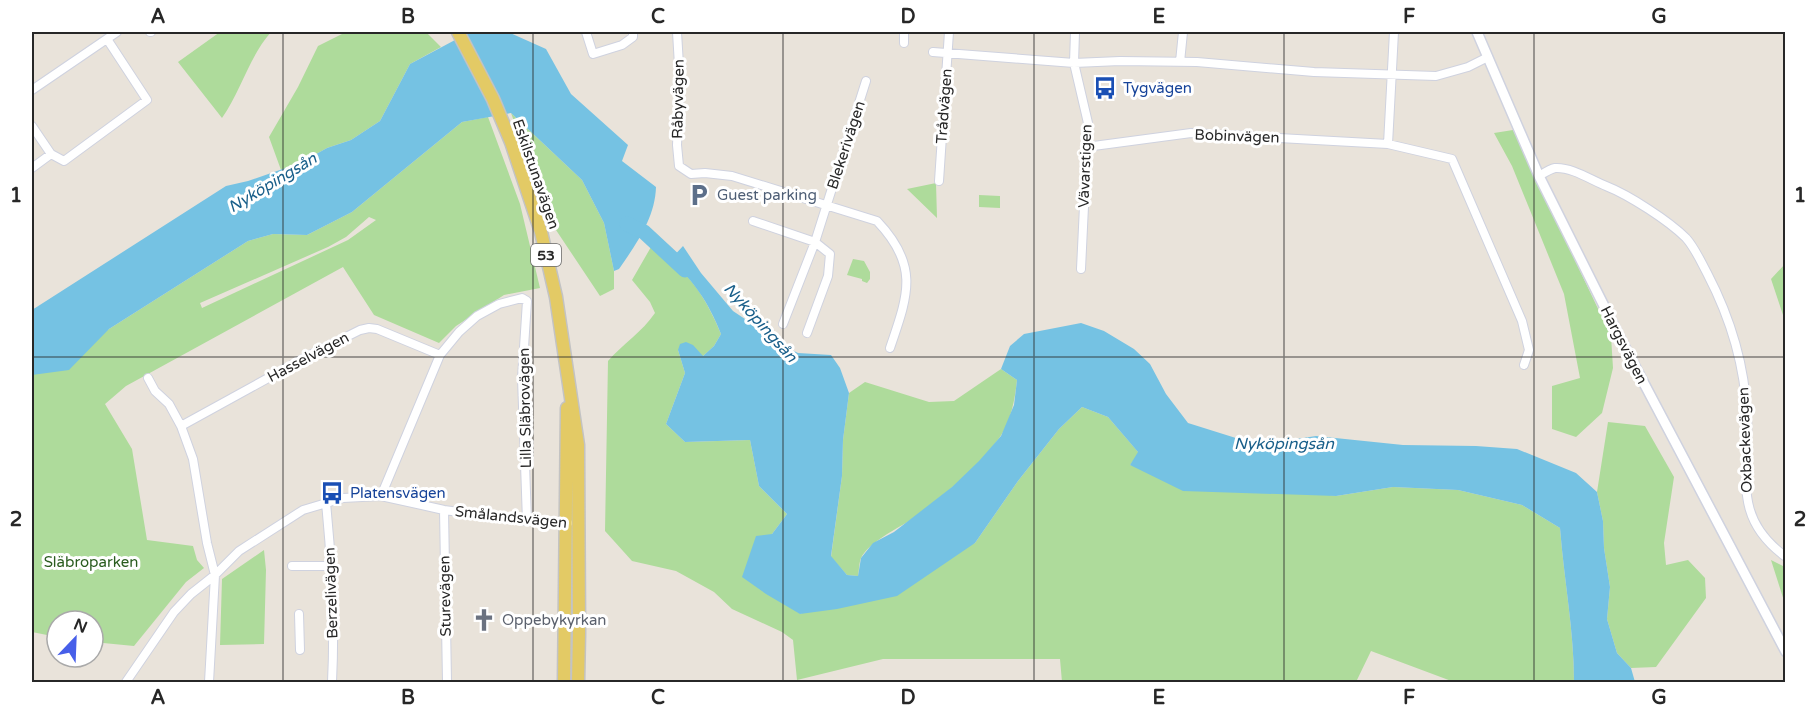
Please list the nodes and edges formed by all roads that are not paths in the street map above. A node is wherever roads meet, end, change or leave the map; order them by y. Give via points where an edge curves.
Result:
1 (117, 32) edge
2 (458, 32) edge
3 (586, 32) edge
4 (633, 32) edge
5 (677, 32) edge
6 (904, 32) edge
7 (949, 32) edge
8 (1075, 32) edge
9 (1183, 32) edge
10 (1394, 32) edge
11 (1477, 32) edge
12 (107, 39) junction
13 (904, 43) dead end
14 (933, 52) dead end
15 (948, 53) junction
16 (1488, 57) junction
17 (1180, 62) junction
18 (1074, 63) junction
19 (1393, 75) junction
20 (866, 81) dead end
21 (32, 90) edge
22 (32, 126) edge
23 (1388, 144) junction
24 (1086, 147) junction
25 (51, 154) junction
26 (32, 168) edge
27 (1539, 176) junction
28 (939, 181) dead end
29 (826, 204) junction
30 (753, 221) dead end
31 (815, 242) junction
32 (1081, 269) dead end
33 (783, 324) dead end
34 (807, 333) dead end
35 (890, 348) dead end
36 (440, 355) junction
37 (1524, 365) dead end
38 (568, 371) junction
39 (148, 378) dead end
40 (181, 426) junction
41 (381, 496) junction
42 (326, 503) junction
43 (444, 510) junction
44 (527, 521) junction
45 (566, 523) junction
46 (579, 523) junction
47 (1785, 557) edge
48 (292, 566) dead end
49 (332, 566) junction
50 (215, 575) junction
51 (299, 614) dead end
52 (300, 650) dead end
53 (1785, 652) edge
54 (126, 682) edge
55 (209, 682) edge
56 (332, 682) edge
57 (447, 682) edge
58 (564, 682) edge
59 (578, 682) edge

1 - 12 street
2 - 38 main road, Eskilstunavägen / 53 via 511,142 541,232
3 - 4 street via 593,54 622,45 633,37
5 - 29 street, Råbyvägen via 679,166 692,174 732,176
6 - 13 street
7 - 15 street, Trådvägen
8 - 18 street, Vävarstigen
9 - 17 street
10 - 19 street
11 - 16 street, Hargsvägen
12 - 21 street
12 - 25 street via 147,100 64,161
14 - 15 street
15 - 18 street
15 - 28 street, Trådvägen
16 - 19 street via 1436,76
16 - 27 street, Hargsvägen
17 - 18 street
17 - 19 street
18 - 24 street, Vävarstigen via 1088,123
19 - 23 street
20 - 29 street, Blekerivägen
22 - 25 street
23 - 24 street, Bobinvägen via 1191,133
23 - 37 street, Bobinvägen via 1452,159 1522,321 1530,350
24 - 32 street, Vävarstigen
25 - 26 street
27 - 47 street, Oxbackevägen via 1553,168 1566,170 1613,188 1686,239 1700,260 1721,300 1745,387 1748,418 1744,478 1748,505 1761,534
27 - 53 street, Hargsvägen
29 - 31 street, Blekerivägen
29 - 35 street via 877,221 891,236 906,266 905,304
30 - 31 street
31 - 33 street, Blekerivägen
31 - 34 street via 830,254 828,276
36 - 40 street, Hasselvägen via 377,329 360,330
36 - 41 street
36 - 44 street, Lilla Släbrovägen via 477,316 499,304 522,298 527,301 522,378
38 - 45 main road, Eskilstunavägen / 53
38 - 46 main road, Eskilstunavägen / 53 via 578,445
39 - 40 street
40 - 50 street via 193,459
41 - 42 street, Smålandsvägen
41 - 43 street, Smålandsvägen
42 - 49 street, Berzelivägen
42 - 50 street, Smålandsvägen via 303,510 267,531
43 - 44 street, Smålandsvägen
43 - 57 street, Sturevägen
44 - 45 street, Smålandsvägen
45 - 46 street, Smålandsvägen
45 - 58 main road, Eskilstunavägen / 53
46 - 59 main road, Eskilstunavägen / 53
48 - 49 street
49 - 56 street, Berzelivägen
50 - 54 street, Smålandsvägen via 174,612
50 - 55 street
51 - 52 street

